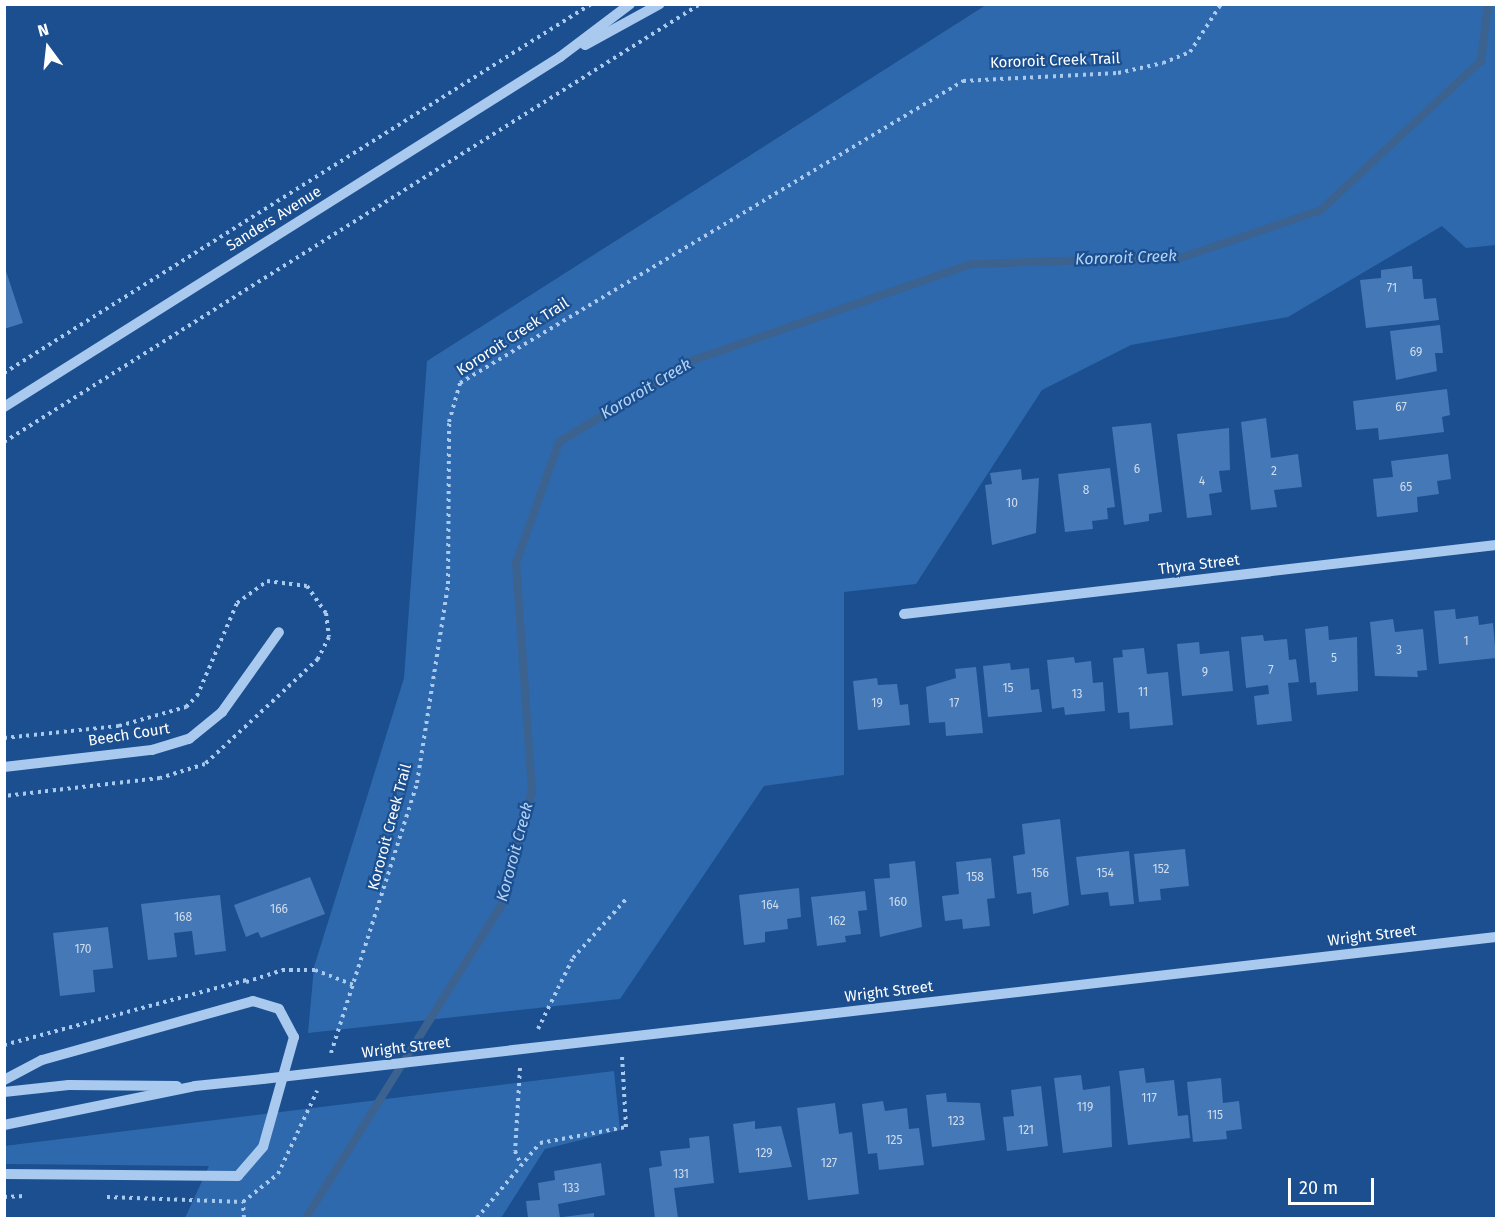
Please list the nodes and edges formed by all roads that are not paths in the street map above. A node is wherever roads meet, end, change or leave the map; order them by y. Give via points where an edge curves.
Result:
1 (630, 4) edge
2 (660, 4) edge
3 (560, 57) junction
4 (4, 407) edge
5 (1497, 545) edge
6 (904, 614) dead end
7 (279, 632) dead end
8 (4, 767) edge
9 (1497, 937) edge
10 (4, 1080) edge
11 (195, 1086) junction
12 (4, 1092) edge
13 (4, 1125) edge
14 (4, 1174) edge

1 - 3 street, Sanders Avenue
2 - 3 street, Sanders Avenue
3 - 4 street, Sanders Avenue
5 - 6 street, Thyra Street
7 - 8 street, Beech Court via 222,712 189,739 152,750
9 - 11 street, Wright Street, bridge
10 - 14 street via 42,1060 248,1002 279,1009 294,1042 263,1147 242,1174 220,1180
11 - 12 street, Wright Street via 69,1085
11 - 13 street, Wright Street

